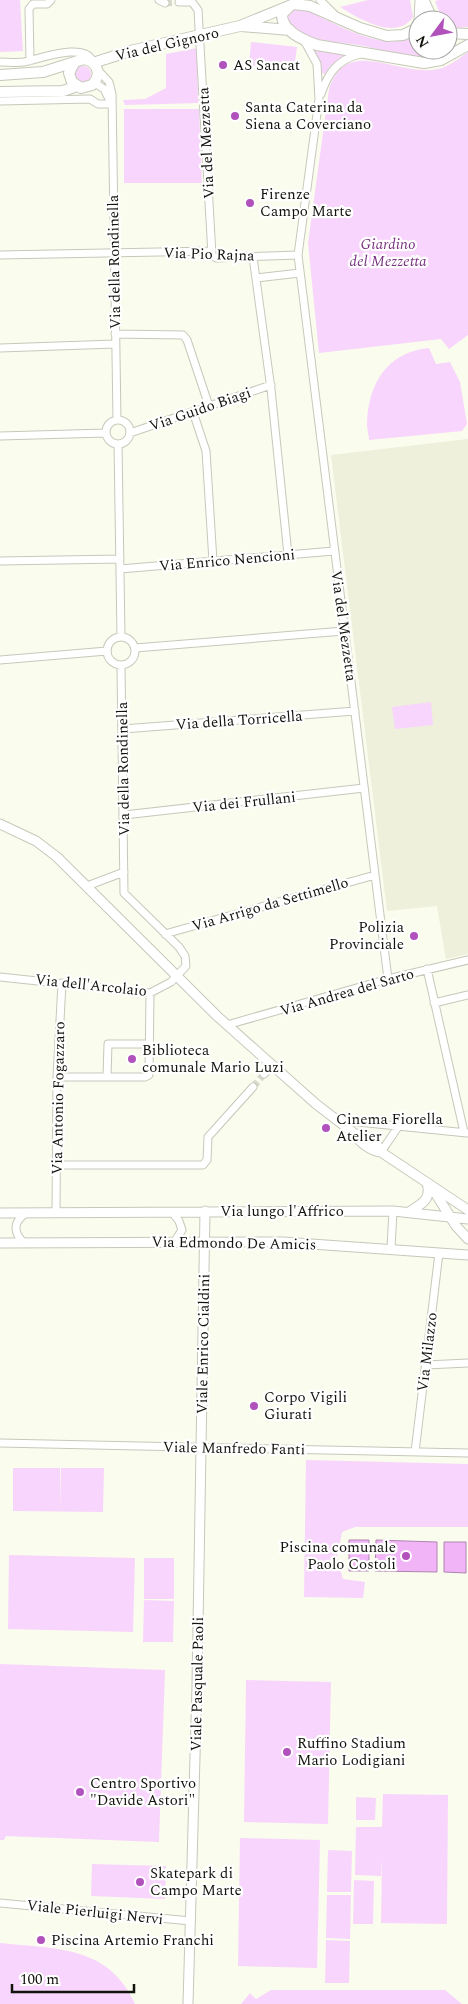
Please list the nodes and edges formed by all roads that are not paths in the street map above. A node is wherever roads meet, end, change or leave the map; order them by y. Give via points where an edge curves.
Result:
1 (51, 0) edge
2 (320, 0) edge
3 (179, 2) dead end
4 (293, 3) edge
5 (335, 16) junction
6 (240, 26) junction
7 (290, 30) junction
8 (408, 31) edge
9 (200, 36) junction
10 (304, 40) junction
11 (468, 44) edge
12 (368, 52) junction
13 (30, 60) junction
14 (433, 60) edge
15 (0, 62) edge
16 (429, 62) junction
17 (74, 63) junction
18 (95, 67) junction
19 (0, 74) edge
20 (95, 83) junction
21 (77, 86) junction
22 (0, 92) edge
23 (319, 99) junction
24 (0, 101) edge
25 (112, 104) junction
26 (212, 251) junction
27 (114, 253) junction
28 (0, 255) edge
29 (298, 255) junction
30 (253, 257) junction
31 (300, 273) junction
32 (256, 278) junction
33 (115, 334) junction
34 (115, 344) junction
35 (0, 348) edge
36 (271, 385) junction
37 (209, 406) junction
38 (193, 412) junction
39 (117, 420) junction
40 (130, 433) junction
41 (106, 434) junction
42 (0, 436) edge
43 (118, 444) junction
44 (334, 551) junction
45 (288, 555) junction
46 (120, 559) junction
47 (0, 561) edge
48 (213, 561) junction
49 (120, 569) junction
50 (344, 631) junction
51 (122, 637) junction
52 (135, 648) junction
53 (107, 651) junction
54 (0, 660) edge
55 (121, 666) junction
56 (355, 711) junction
57 (123, 729) junction
58 (364, 788) junction
59 (124, 815) junction
60 (0, 824) edge
61 (124, 872) junction
62 (375, 875) junction
63 (87, 886) junction
64 (165, 934) junction
65 (468, 960) edge
66 (427, 969) junction
67 (0, 977) edge
68 (177, 977) junction
69 (388, 979) junction
70 (62, 983) junction
71 (150, 993) junction
72 (468, 995) edge
73 (434, 1003) junction
74 (228, 1025) junction
75 (150, 1044) junction
76 (272, 1066) junction
77 (264, 1074) tunnel mouth
78 (57, 1077) junction
79 (107, 1077) junction
80 (253, 1087) tunnel mouth
81 (468, 1109) edge
82 (459, 1111) junction
83 (335, 1120) junction
84 (398, 1127) junction
85 (466, 1133) edge
86 (381, 1152) junction
87 (57, 1165) junction
88 (427, 1183) junction
89 (468, 1210) edge
90 (392, 1211) junction
91 (172, 1212) junction
92 (205, 1212) junction
93 (409, 1212) junction
94 (0, 1213) edge
95 (26, 1213) junction
96 (56, 1213) junction
97 (451, 1216) junction
98 (468, 1219) edge
99 (468, 1239) edge
100 (175, 1242) junction
101 (205, 1242) junction
102 (0, 1243) edge
103 (24, 1243) junction
104 (391, 1248) junction
105 (439, 1253) junction
106 (468, 1255) edge
107 (468, 1364) edge
108 (426, 1365) junction
109 (0, 1443) edge
110 (201, 1447) junction
111 (415, 1452) junction
112 (468, 1453) edge
113 (0, 1903) edge
114 (191, 1921) junction
115 (188, 2004) edge

1 - 13 street via 29,8
2 - 5 street
3 - 9 street, Via del Mezzetta via 189,1 196,5
4 - 5 main road via 306,4
4 - 6 main road, Via del Gignoro
4 - 7 main road via 282,14 284,24
5 - 8 main road via 387,36
6 - 7 main road, Via del Gignoro
6 - 9 main road, Via del Gignoro
7 - 10 main road
9 - 18 main road, Via del Gignoro via 130,51
9 - 26 street, Via del Mezzetta
10 - 12 main road via 317,45
10 - 23 street, Via del Mezzetta via 317,64
11 - 16 main road via 447,58
12 - 16 main road
12 - 23 street, Via del Mezzetta via 350,57 334,68
13 - 15 street
13 - 18 street via 80,52 88,55
14 - 16 main road
17 - 18 main road, Via del Gignoro via 84,59
17 - 19 main road, Via del Gignoro via 43,72
17 - 21 main road via 69,69 69,76
18 - 20 main road, Via del Gignoro
18 - 25 street, Via della Rondinella via 110,84
20 - 21 main road via 86,88
20 - 25 street via 104,89
21 - 22 main road via 63,90
23 - 29 street, Via del Mezzetta
24 - 25 street via 90,99 98,104
25 - 27 street, Via della Rondinella
26 - 27 street, Via Pio Rajna
26 - 30 street, Via Pio Rajna via 216,258
27 - 28 street, Via Pio Rajna
27 - 33 street, Via della Rondinella
29 - 30 street, Via Pio Rajna
29 - 31 street, Via del Mezzetta
30 - 32 street
31 - 32 street
31 - 44 street, Via del Mezzetta
32 - 36 street
33 - 34 street, Via della Rondinella
33 - 37 street via 183,334
34 - 35 street
34 - 39 street, Via della Rondinella
36 - 37 street, Via Guido Biagi
36 - 45 street
37 - 38 street, Via Guido Biagi
38 - 40 street, Via Guido Biagi
38 - 48 street via 206,451
39 - 40 street via 126,424
39 - 41 street via 110,424
40 - 43 street via 127,441
41 - 42 street
41 - 43 street via 110,441
43 - 46 street
44 - 45 street, Via Enrico Nencioni
44 - 50 street, Via del Mezzetta
45 - 48 street, Via Enrico Nencioni
46 - 47 street
46 - 49 street
48 - 49 street, Via Enrico Nencioni
49 - 51 street
50 - 52 street
50 - 56 street, Via del Mezzetta
51 - 52 street
51 - 53 street via 112,641
52 - 55 street via 132,660
53 - 54 street
53 - 55 street via 111,661
55 - 57 street, Via della Rondinella
56 - 57 street, Via della Torricella
56 - 58 street, Via del Mezzetta
57 - 59 street, Via della Rondinella
58 - 59 street, Via dei Frullani
58 - 62 street, Via del Mezzetta
59 - 61 street, Via della Rondinella
60 - 63 street via 42,846
61 - 63 street
61 - 64 street, Via della Rondinella via 124,893
62 - 64 street, Via Arrigo da Settimello
62 - 69 street, Via del Mezzetta
63 - 68 street
64 - 68 street via 186,959 185,968
65 - 66 street, Via Andrea del Sarto
66 - 69 street, Via Andrea del Sarto
66 - 73 street
67 - 70 street, Via dell'Arcolaio
68 - 71 street, Via dell'Arcolaio
68 - 74 street
69 - 74 street, Via Andrea del Sarto
70 - 71 street, Via dell'Arcolaio
70 - 78 street, Via Antonio Fogazzaro
71 - 75 street
72 - 73 street
73 - 82 street
74 - 76 street
75 - 79 street via 148,1076
75 - 79 street via 108,1044
76 - 77 street
76 - 83 street
78 - 79 street
78 - 87 street, Via Antonio Fogazzaro
80 - 87 street via 208,1137 207,1160 203,1165
81 - 82 street
82 - 85 street
83 - 84 street
83 - 86 street via 355,1134 362,1134 379,1146
84 - 85 street
84 - 86 street
86 - 88 street
87 - 96 street, Via Antonio Fogazzaro
88 - 89 street
88 - 93 street via 428,1198
88 - 97 street
90 - 92 street, Via lungo l'Affrico
90 - 93 street, Via lungo l'Affrico
90 - 104 street
91 - 92 street, Via lungo l'Affrico
91 - 96 street, Via lungo l'Affrico
91 - 100 street via 182,1230
92 - 101 street, Viale Enrico Cialdini
93 - 97 street, Via lungo l'Affrico
94 - 95 street, Via lungo l'Affrico
95 - 96 street, Via lungo l'Affrico
95 - 103 street via 15,1227 16,1234
97 - 98 street, Via lungo l'Affrico
97 - 99 street
100 - 101 street, Via Edmondo De Amicis
100 - 103 street, Via Edmondo De Amicis
101 - 104 street, Via Edmondo De Amicis via 283,1242
101 - 110 street, Viale Enrico Cialdini
102 - 103 street, Via Edmondo De Amicis
104 - 105 street, Via Edmondo De Amicis
105 - 106 street, Via Edmondo De Amicis
105 - 108 street, Via Milazzo
107 - 108 street
108 - 111 street, Via Milazzo
109 - 110 street, Viale Manfredo Fanti
110 - 111 street, Viale Manfredo Fanti
110 - 114 street, Viale Pasquale Paoli
111 - 112 street, Viale Manfredo Fanti
113 - 114 street, Viale Pierluigi Nervi
114 - 115 street, Viale Pasquale Paoli

